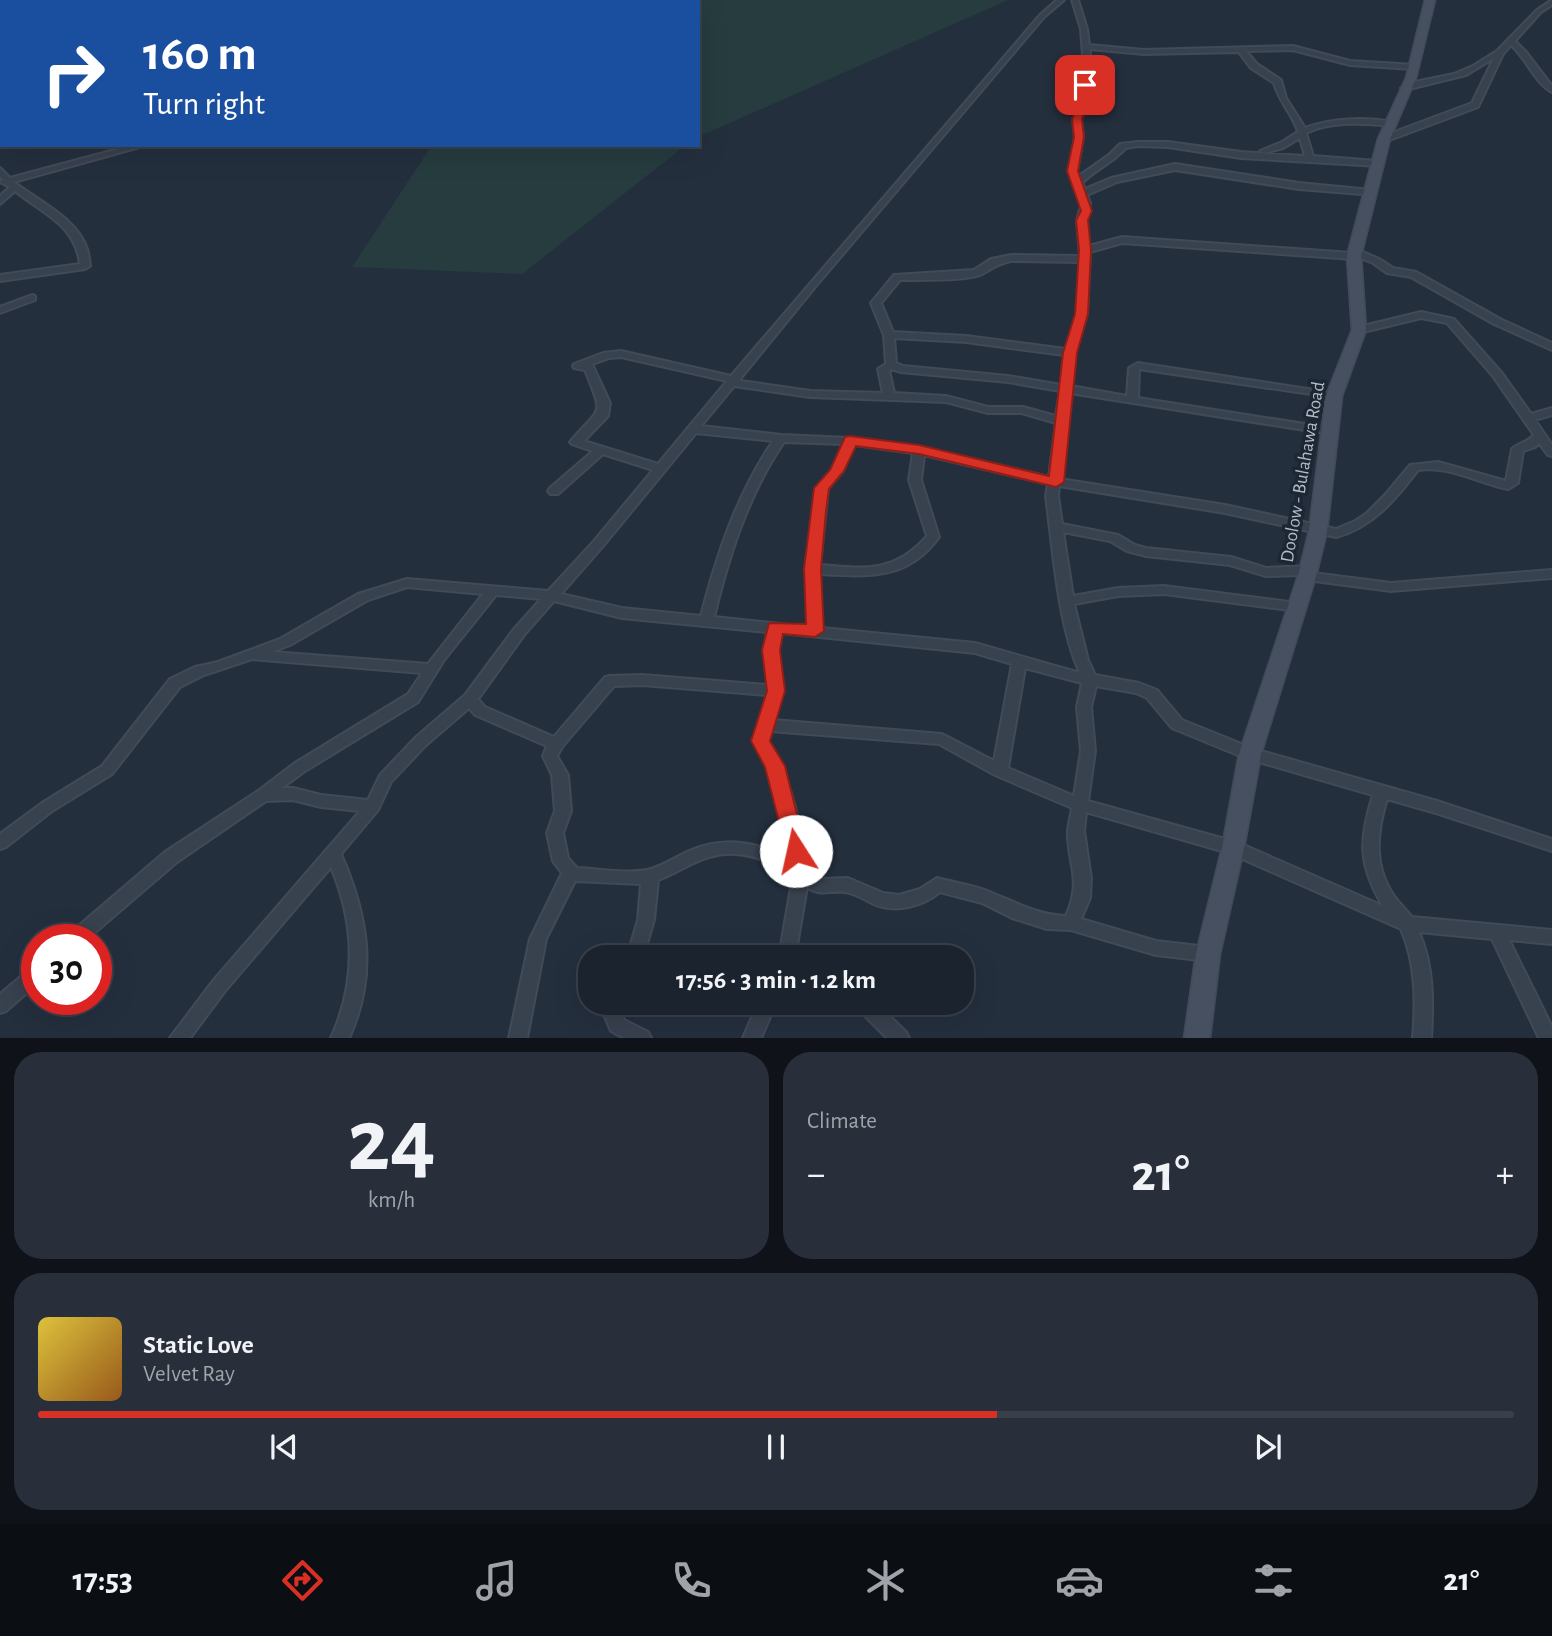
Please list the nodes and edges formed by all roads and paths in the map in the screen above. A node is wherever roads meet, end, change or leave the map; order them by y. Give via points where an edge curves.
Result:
1 (1061, 0) edge
2 (1074, 0) edge
3 (1430, 0) edge
4 (1552, 2) edge
5 (1512, 42) junction
6 (1086, 47) junction
7 (1242, 51) junction
8 (1500, 53) junction
9 (1413, 67) junction
10 (1405, 88) junction
11 (1552, 90) edge
12 (1387, 131) junction
13 (1303, 132) junction
14 (136, 147) edge
15 (1245, 155) junction
16 (1309, 157) junction
17 (1377, 164) junction
18 (0, 171) edge
19 (1209, 172) junction
20 (7, 184) edge
21 (1079, 189) junction
22 (1371, 193) junction
23 (0, 201) edge
24 (1084, 254) junction
25 (1355, 254) junction
26 (0, 278) edge
27 (0, 302) edge
28 (0, 310) edge
29 (1359, 330) junction
30 (889, 335) junction
31 (1552, 347) edge
32 (1070, 353) junction
33 (891, 365) junction
34 (735, 382) junction
35 (1067, 388) junction
36 (889, 396) junction
37 (1334, 396) junction
38 (1132, 400) junction
39 (1552, 411) edge
40 (1530, 418) junction
41 (1063, 422) junction
42 (693, 429) junction
43 (1330, 431) junction
44 (1539, 436) junction
45 (781, 438) junction
46 (850, 440) junction
47 (602, 449) junction
48 (919, 450) junction
49 (1552, 453) edge
50 (660, 469) junction
51 (1056, 482) junction
52 (554, 491) dead end
53 (1056, 527) junction
54 (1318, 531) junction
55 (813, 569) junction
56 (1307, 573) junction
57 (1552, 574) edge
58 (493, 590) junction
59 (552, 596) junction
60 (1067, 601) junction
61 (1297, 607) junction
62 (706, 621) junction
63 (775, 627) junction
64 (815, 631) junction
65 (252, 656) junction
66 (1019, 661) junction
67 (431, 669) junction
68 (1090, 678) junction
69 (776, 691) junction
70 (470, 699) junction
71 (764, 725) junction
72 (556, 744) junction
73 (1250, 754) junction
74 (1000, 771) junction
75 (1381, 792) junction
76 (263, 795) junction
77 (1078, 804) junction
78 (373, 806) junction
79 (0, 843) edge
80 (1552, 845) edge
81 (1233, 848) junction
82 (333, 854) junction
83 (571, 872) junction
84 (802, 872) junction
85 (650, 876) junction
86 (1071, 923) junction
87 (93, 924) edge
88 (1408, 924) junction
89 (1498, 934) junction
90 (1552, 937) edge
91 (639, 945) edge
92 (791, 945) edge
93 (1208, 954) junction
94 (21, 987) edge
95 (0, 1005) edge
96 (613, 1015) edge
97 (762, 1015) edge
98 (876, 1015) edge
99 (179, 1038) edge
100 (340, 1038) edge
101 (518, 1038) edge
102 (642, 1038) edge
103 (752, 1038) edge
104 (900, 1038) edge
105 (1197, 1038) edge
106 (1422, 1038) edge
107 (1549, 1038) edge

1 - 34 street via 1042,16 812,285
2 - 6 street
3 - 9 main road, Doolow - Bulahawa Road
4 - 5 street
5 - 8 street
5 - 11 street via 1528,55
6 - 7 street via 1144,52
6 - 21 street via 1084,102 1077,119 1073,171
7 - 9 street via 1293,48 1350,63
7 - 13 street via 1254,66 1278,82 1282,98
8 - 10 street via 1483,59 1470,71 1420,80
8 - 12 street via 1475,105
9 - 10 main road, Doolow - Bulahawa Road
10 - 12 main road, Doolow - Bulahawa Road
12 - 13 street via 1352,122
12 - 17 main road, Doolow - Bulahawa Road
13 - 15 street via 1275,150
13 - 16 street
14 - 20 street
15 - 16 street
15 - 19 street
15 - 21 street via 1123,146 1115,158 1084,174
16 - 17 street
17 - 22 main road, Doolow - Bulahawa Road
18 - 20 street
19 - 21 street via 1166,168
19 - 22 street
20 - 23 street
20 - 26 street via 58,217 86,252 85,266
21 - 24 street via 1087,211 1082,220
22 - 25 main road, Doolow - Bulahawa Road
24 - 25 street via 1122,240
24 - 30 street via 1012,258 994,261 976,273 934,278 898,276 876,303
24 - 32 street via 1082,314
25 - 29 main road, Doolow - Bulahawa Road
25 - 31 street via 1390,271 1413,274
27 - 28 street via 32,298
29 - 37 main road, Doolow - Bulahawa Road
29 - 40 street via 1421,315 1450,321
30 - 32 street
30 - 33 street
32 - 35 street
33 - 35 street
33 - 36 street via 883,369
34 - 36 street via 810,394
34 - 42 street
34 - 47 street via 621,354 578,366 589,367 604,403 602,416 576,442
35 - 38 street
35 - 41 street
36 - 41 street via 946,399 988,410 1023,410
37 - 38 street via 1138,366 1134,368
37 - 43 main road, Doolow - Bulahawa Road
38 - 43 street
39 - 40 street
40 - 44 street
41 - 51 street
42 - 45 street
42 - 50 street
43 - 54 main road, Doolow - Bulahawa Road
44 - 49 street
44 - 54 street via 1518,449 1508,485 1423,464 1414,467 1353,530
45 - 46 street
45 - 62 street via 742,506 722,557
46 - 48 street
46 - 55 street via 837,471 822,488
47 - 50 street
47 - 52 street
48 - 51 street
48 - 55 street via 915,480 933,537 920,555 880,572
50 - 59 street
51 - 53 street via 1052,496
51 - 54 street via 1225,509
53 - 56 street via 1114,538 1155,554 1231,561 1266,572
53 - 60 street
54 - 56 main road, Doolow - Bulahawa Road
55 - 64 street
56 - 57 street via 1391,587
56 - 61 main road, Doolow - Bulahawa Road
58 - 59 street
58 - 65 street via 407,583 363,597
58 - 67 street
59 - 62 street via 622,613
59 - 70 street
60 - 61 street via 1164,590
60 - 68 street
61 - 73 main road, Doolow - Bulahawa Road
62 - 63 street
63 - 64 street
63 - 69 street via 771,650
64 - 66 street via 918,644 947,643
65 - 67 street
65 - 79 street via 175,683 107,770
66 - 68 street
66 - 74 street
67 - 76 street via 413,698 300,766
68 - 73 street via 1152,694 1177,724
68 - 77 street via 1084,707 1088,751
69 - 71 street
69 - 72 street via 610,681
70 - 72 street via 480,711
70 - 78 street via 385,779
71 - 74 street via 942,739
71 - 84 street via 761,741 778,776 792,826 794,856
72 - 83 street via 550,756 560,775 563,811 555,833 561,861
73 - 75 street
73 - 81 main road, Doolow - Bulahawa Road
74 - 77 street
75 - 80 street
75 - 88 street via 1368,855 1391,904
76 - 78 street via 293,794
76 - 87 street via 171,857
77 - 81 street
77 - 86 street via 1076,831 1083,888
78 - 82 street
81 - 88 street
81 - 93 main road, Doolow - Bulahawa Road
82 - 99 street
82 - 100 street via 355,920 360,967 354,1016
83 - 85 street
83 - 101 street via 538,939
84 - 85 street via 776,858 739,848 711,849
84 - 86 street via 817,886 848,885 881,900 899,902 925,895 937,885 985,897 1018,914
84 - 92 street
85 - 91 street
86 - 93 street via 1156,948
88 - 89 street
88 - 106 street via 1425,987
89 - 90 street
89 - 107 street
93 - 105 main road, Doolow - Bulahawa Road
94 - 95 street
96 - 102 street via 617,1025
97 - 103 street
98 - 104 street

